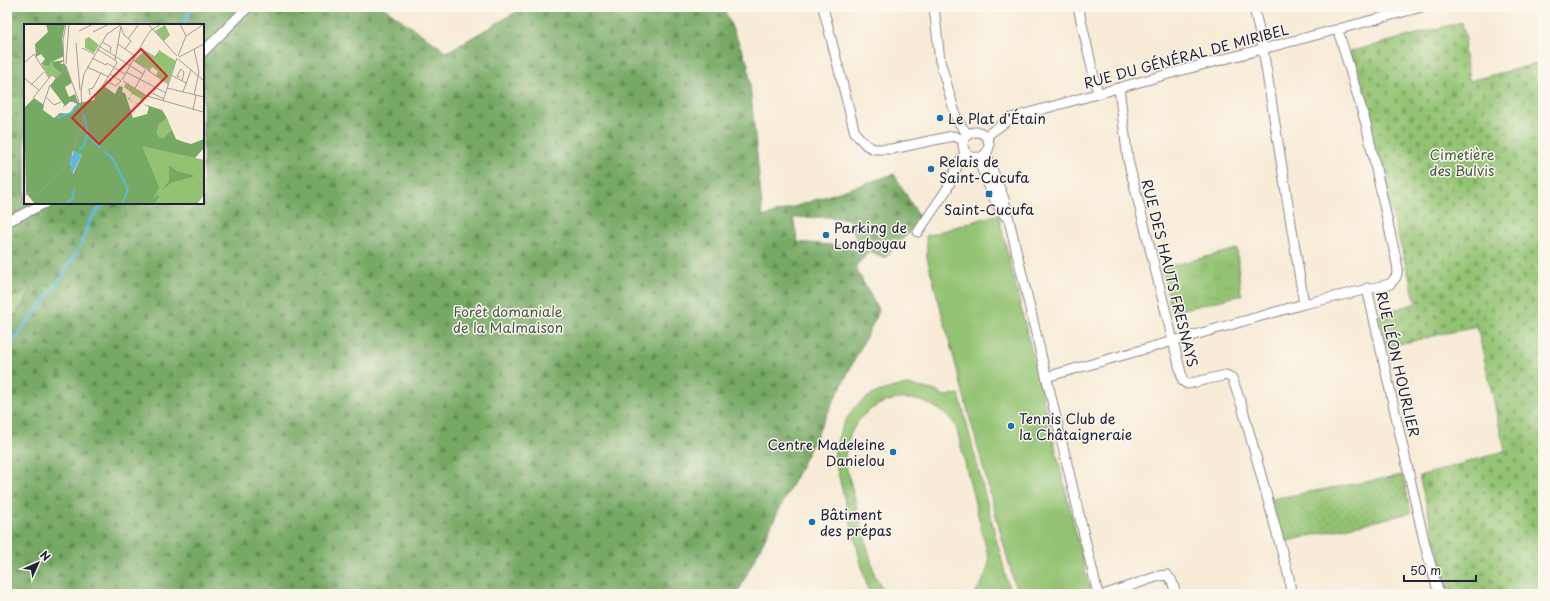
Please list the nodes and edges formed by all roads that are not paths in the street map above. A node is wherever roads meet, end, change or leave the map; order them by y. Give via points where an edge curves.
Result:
1 (248, 7) edge
2 (823, 7) edge
3 (934, 7) edge
4 (1078, 7) edge
5 (1254, 7) edge
6 (1422, 7) edge
7 (1412, 8) edge
8 (1338, 30) junction
9 (1263, 49) junction
10 (204, 51) edge
11 (1119, 88) junction
12 (1098, 94) junction
13 (986, 136) junction
14 (966, 138) junction
15 (966, 152) junction
16 (982, 155) junction
17 (43, 204) edge
18 (7, 222) edge
19 (918, 232) dead end
20 (1367, 288) junction
21 (1304, 304) junction
22 (1173, 340) junction
23 (1046, 377) junction
24 (1098, 594) edge
25 (1106, 594) edge
26 (1176, 594) edge
27 (1291, 594) edge
28 (1439, 594) edge

1 - 10 street
2 - 14 street via 855,133 860,140 874,149 892,149 953,136
3 - 14 street via 940,61 957,120
4 - 12 street
5 - 9 street
6 - 7 street, RUE DU GÉNÉRAL DE MIRIBEL
7 - 8 street, RUE DU GÉNÉRAL DE MIRIBEL
8 - 9 street, RUE DU GÉNÉRAL DE MIRIBEL
8 - 20 street via 1366,124 1398,268 1396,277 1390,284
9 - 11 street, RUE DU GÉNÉRAL DE MIRIBEL
9 - 21 street
11 - 12 street, RUE DU GÉNÉRAL DE MIRIBEL
11 - 22 street, RUE DES HAUTS FRESNAYS via 1128,160
12 - 13 street, RUE DU GÉNÉRAL DE MIRIBEL via 1011,118
13 - 14 street via 974,132
13 - 16 street via 989,148
14 - 15 street via 963,146
15 - 16 street via 971,156
15 - 19 street via 947,189
16 - 23 street via 1004,199
17 - 18 street
20 - 21 street, RUE LÉON HOURLIER
20 - 28 street, RUE LÉON HOURLIER via 1425,545
21 - 22 street, RUE LÉON HOURLIER
22 - 23 street, RUE LÉON HOURLIER
22 - 27 street, RUE DES HAUTS FRESNAYS via 1182,381 1187,384 1226,375 1232,378 1242,406
23 - 24 street
25 - 26 street via 1167,575

